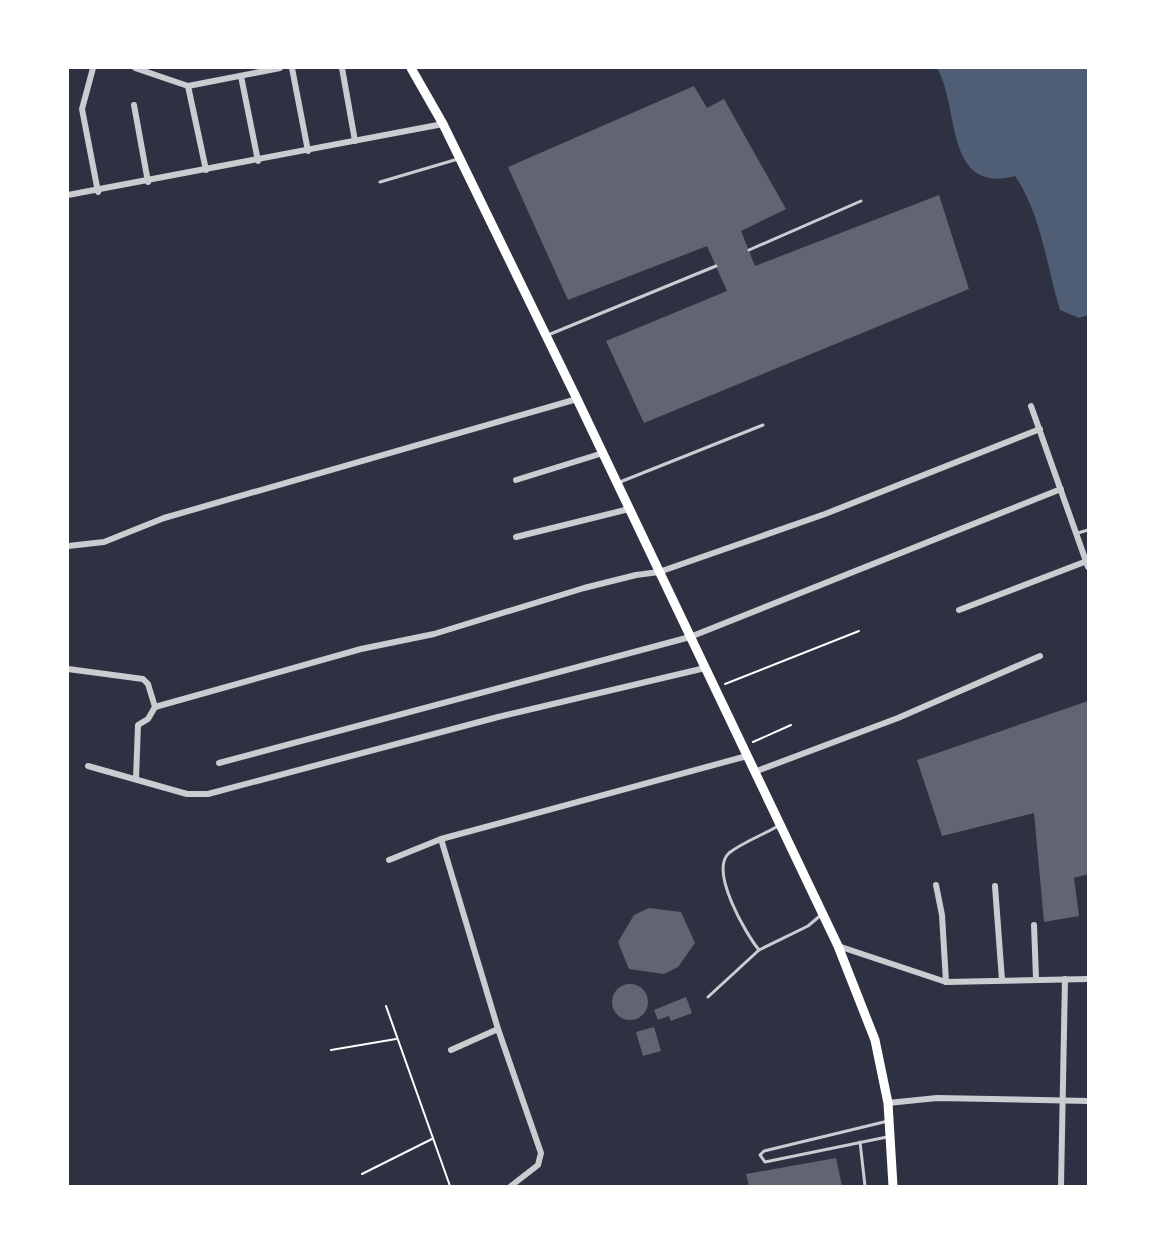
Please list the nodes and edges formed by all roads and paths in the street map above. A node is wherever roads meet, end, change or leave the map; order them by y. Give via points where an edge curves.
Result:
1 (93, 68) edge
2 (135, 68) edge
3 (280, 68) edge
4 (292, 68) edge
5 (342, 68) edge
6 (413, 68) edge
7 (241, 76) junction
8 (188, 86) junction
9 (134, 105) dead end
10 (442, 124) junction
11 (355, 141) junction
12 (308, 151) junction
13 (459, 158) junction
14 (258, 161) junction
15 (206, 171) junction
16 (148, 182) junction
17 (380, 182) dead end
18 (98, 192) junction
19 (68, 195) edge
20 (861, 201) dead end
21 (749, 250) dead end
22 (716, 266) dead end
23 (546, 336) junction
24 (577, 399) junction
25 (1031, 406) dead end
26 (764, 425) dead end
27 (1040, 429) junction
28 (603, 453) junction
29 (516, 480) dead end
30 (617, 484) junction
31 (1061, 489) junction
32 (630, 509) junction
33 (1089, 530) edge
34 (1078, 533) junction
35 (516, 537) dead end
36 (68, 546) edge
37 (1088, 564) edge
38 (659, 572) junction
39 (959, 610) dead end
40 (859, 631) dead end
41 (690, 637) junction
42 (1040, 656) dead end
43 (705, 668) junction
44 (68, 669) edge
45 (714, 688) junction
46 (155, 707) junction
47 (791, 724) dead end
48 (744, 751) junction
49 (219, 763) dead end
50 (88, 766) dead end
51 (754, 772) junction
52 (136, 779) junction
53 (780, 825) junction
54 (441, 839) junction
55 (389, 860) dead end
56 (936, 885) dead end
57 (996, 886) dead end
58 (821, 914) junction
59 (1034, 925) dead end
60 (838, 946) junction
61 (759, 951) junction
62 (1036, 978) junction
63 (1065, 979) junction
64 (1089, 979) edge
65 (1002, 980) junction
66 (946, 982) junction
67 (708, 997) dead end
68 (386, 1006) dead end
69 (498, 1029) junction
70 (398, 1039) junction
71 (331, 1050) dead end
72 (451, 1050) dead end
73 (1063, 1101) junction
74 (1089, 1101) edge
75 (888, 1103) junction
76 (889, 1120) junction
77 (890, 1136) junction
78 (432, 1138) junction
79 (860, 1142) junction
80 (362, 1174) dead end
81 (450, 1186) edge
82 (511, 1186) edge
83 (866, 1186) edge
84 (893, 1186) edge
85 (1061, 1186) edge

1 - 18 street via 82,109
2 - 8 street
3 - 7 street
4 - 12 street
5 - 11 street
6 - 10 main road
7 - 8 street
7 - 14 street
8 - 15 street
9 - 16 street
10 - 11 street
10 - 13 main road
11 - 12 street
12 - 14 street
13 - 17 lane
13 - 23 main road
14 - 15 street
15 - 16 street
16 - 18 street
18 - 19 street
20 - 21 lane
22 - 23 lane
23 - 24 main road
24 - 28 main road
24 - 36 street via 184,512 104,542
25 - 27 street
26 - 30 lane
27 - 31 street
27 - 38 street via 825,514
28 - 29 street
28 - 30 main road
30 - 32 main road
31 - 34 street
31 - 41 street
32 - 35 street
32 - 38 main road
33 - 34 lane
34 - 37 street
37 - 39 street
38 - 41 main road
38 - 46 street via 584,588 434,634 361,649
40 - 45 path
41 - 43 main road
41 - 49 street
42 - 51 street via 898,718
43 - 45 main road
43 - 52 street via 498,717 208,794 187,794
44 - 46 street via 143,679
45 - 48 main road
46 - 52 street via 148,719 138,725
47 - 48 path
48 - 51 main road
48 - 54 street
50 - 52 street
51 - 53 main road
53 - 58 main road
53 - 61 lane via 728,854 723,864 723,878 745,934
54 - 55 street
54 - 69 street
56 - 66 street
57 - 65 street
58 - 60 main road
58 - 61 lane via 808,926
59 - 62 street
60 - 66 street
60 - 75 main road via 875,1040
61 - 67 lane
62 - 63 street
62 - 65 street
63 - 64 street
63 - 73 street
65 - 66 street
68 - 70 path
69 - 72 street
69 - 82 street via 542,1153 538,1165
70 - 71 path
70 - 78 path
73 - 74 street
73 - 75 street via 937,1098
73 - 85 street
75 - 76 main road
76 - 77 main road
76 - 79 lane via 760,1155 765,1162
77 - 79 lane
77 - 84 main road
78 - 80 path
78 - 81 path
79 - 83 lane

